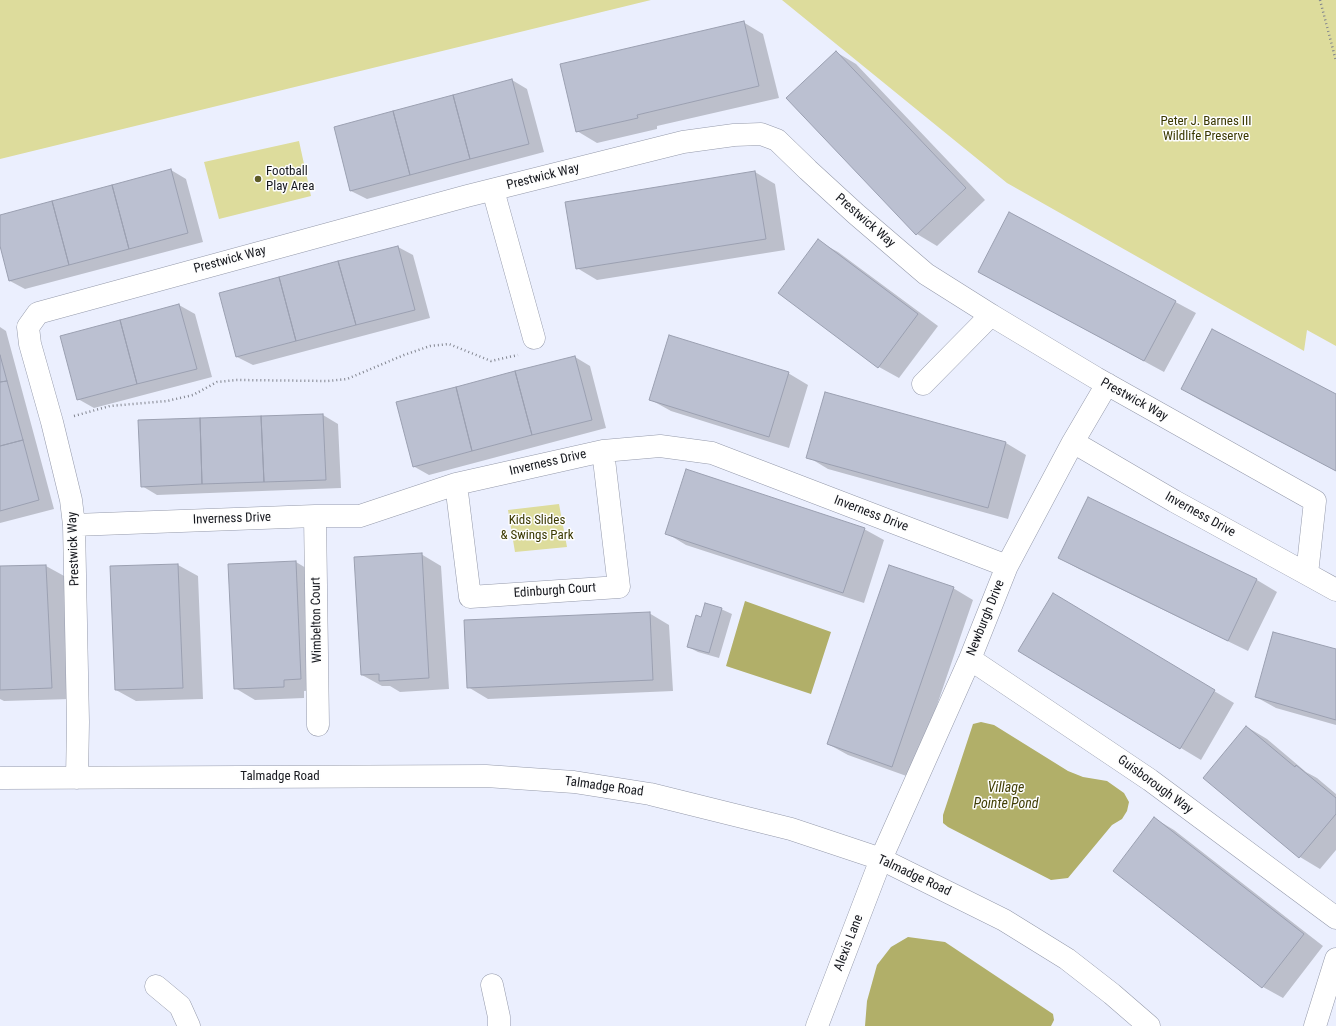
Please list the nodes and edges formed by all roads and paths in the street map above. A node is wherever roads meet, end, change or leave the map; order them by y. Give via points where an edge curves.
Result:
1 (1320, 0) edge
2 (1336, 61) edge
3 (493, 190) junction
4 (991, 316) junction
5 (534, 338) joint
6 (923, 384) dead end
7 (1107, 384) junction
8 (52, 422) junction
9 (1073, 442) junction
10 (603, 451) junction
11 (456, 484) junction
12 (315, 516) junction
13 (74, 525) junction
14 (1007, 566) junction
15 (1307, 574) junction
16 (1336, 590) edge
17 (970, 659) junction
18 (318, 725) dead end
19 (0, 778) edge
20 (77, 778) junction
21 (881, 859) junction
22 (1336, 918) edge
23 (1336, 960) edge
24 (492, 985) dead end
25 (156, 986) dead end
26 (189, 1026) edge
27 (500, 1026) edge
28 (817, 1026) edge
29 (1149, 1026) edge
30 (1315, 1026) edge

1 - 2 path
3 - 4 street, Prestwick Way via 682,142 761,134 777,140 856,214 926,274
3 - 5 street
3 - 8 street, Prestwick Way via 38,313 28,327 30,344
4 - 6 street
4 - 7 street, Prestwick Way
5 - 8 path via 537,349 491,361 449,344 430,346 404,354 347,379 217,382 193,395 167,401 110,406
7 - 9 street, Newburgh Drive
7 - 15 street, Prestwick Way via 1314,501
8 - 13 street, Prestwick Way via 71,500
9 - 14 street, Newburgh Drive
9 - 15 street, Inverness Drive
10 - 11 street, Inverness Drive
10 - 11 street, Edinburgh Court via 619,586 470,597
10 - 14 street, Inverness Drive via 660,446 712,453
11 - 12 street, Inverness Drive via 360,516
12 - 13 street, Inverness Drive
12 - 18 street, Wimbelton Court
13 - 20 street, Prestwick Way
14 - 17 street, Newburgh Drive
15 - 16 street
17 - 21 street, Newburgh Drive
17 - 22 street, Guisborough Way via 1150,780
19 - 20 street, Talmadge Road
20 - 21 street, Talmadge Road via 486,776 574,782 650,794 716,809 791,829
21 - 28 street, Alexis Lane
21 - 29 street, Talmadge Road via 1004,920 1067,959
23 - 30 street
24 - 27 street
25 - 26 street via 180,1006

